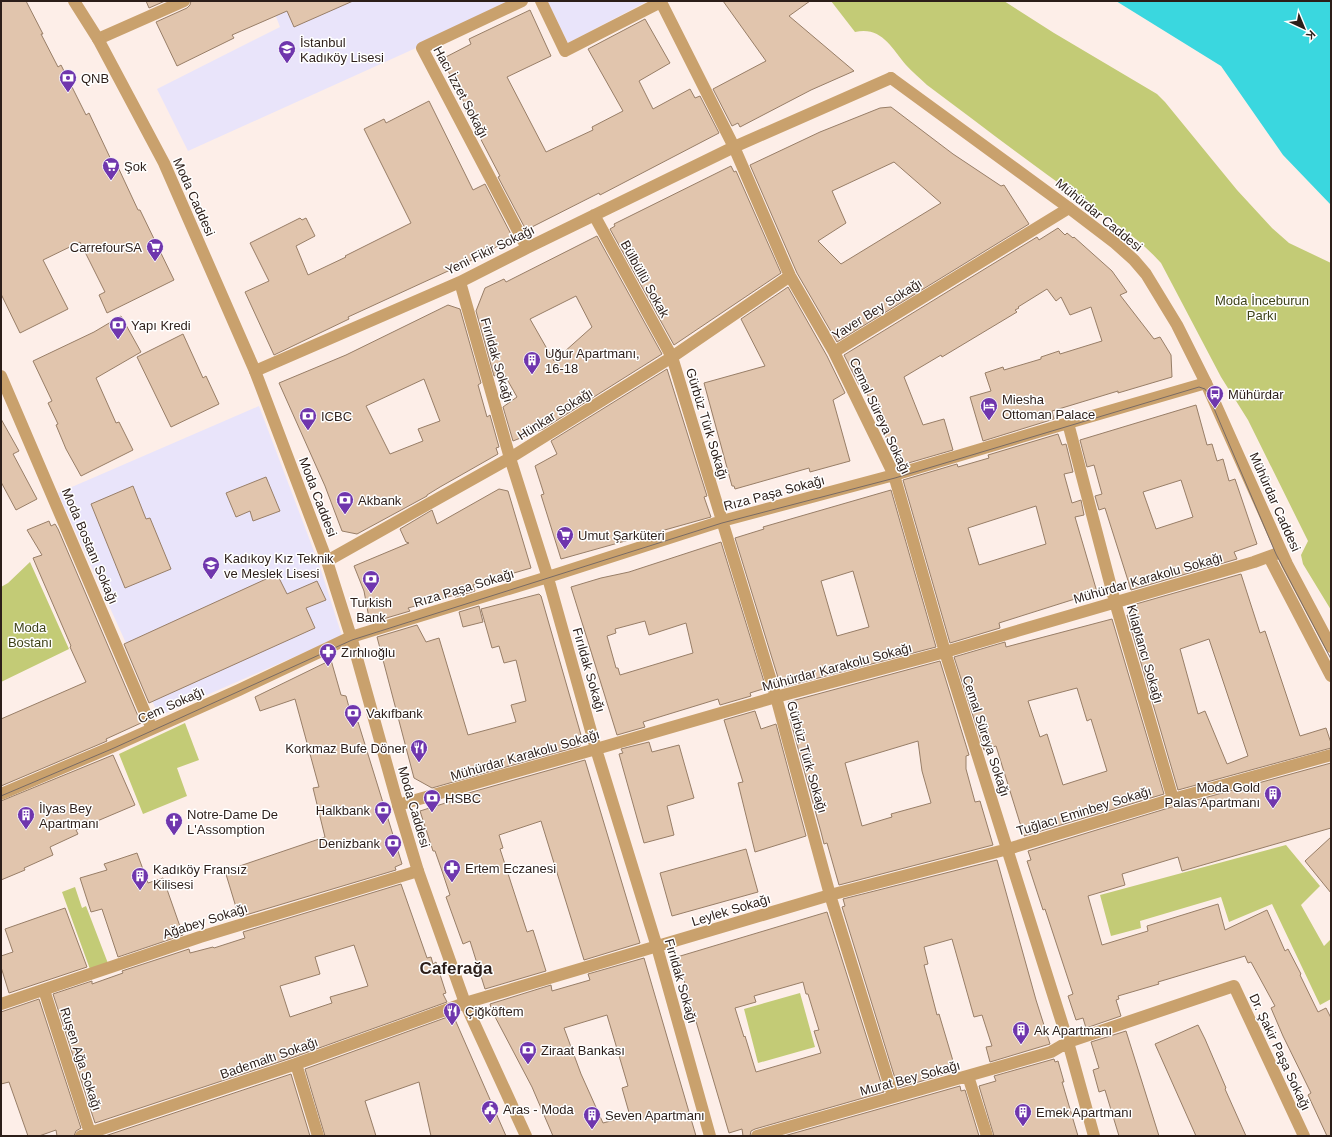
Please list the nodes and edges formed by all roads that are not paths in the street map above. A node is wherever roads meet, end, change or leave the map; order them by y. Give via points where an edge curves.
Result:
1 (74, 1) edge
2 (184, 1) edge
3 (522, 1) edge
4 (540, 1) edge
5 (98, 39) junction
6 (734, 147) junction
7 (1069, 208) junction
8 (594, 215) junction
9 (526, 248) junction
10 (790, 276) junction
11 (460, 282) junction
12 (834, 352) junction
13 (672, 357) junction
14 (255, 371) junction
15 (1, 376) edge
16 (1206, 383) junction
17 (1068, 423) junction
18 (510, 458) junction
19 (894, 475) junction
20 (722, 521) junction
21 (1281, 552) junction
22 (1269, 557) junction
23 (327, 561) junction
24 (548, 577) junction
25 (1114, 602) junction
26 (352, 637) junction
27 (1331, 647) edge
28 (945, 652) junction
29 (1331, 676) edge
30 (776, 697) junction
31 (152, 728) junction
32 (596, 749) junction
33 (1331, 755) edge
34 (1, 794) edge
35 (1173, 799) junction
36 (398, 805) junction
37 (1008, 849) junction
38 (418, 871) junction
39 (830, 895) junction
40 (657, 947) junction
41 (44, 990) junction
42 (465, 1003) junction
43 (1, 1004) edge
44 (1068, 1042) junction
45 (296, 1064) junction
46 (968, 1076) junction
47 (893, 1096) junction
48 (87, 1135) edge
49 (318, 1136) edge
50 (526, 1136) edge
51 (710, 1136) edge
52 (757, 1136) edge
53 (987, 1136) edge
54 (1094, 1136) edge
55 (1304, 1136) edge

1 - 5 street, Moda Caddesi
2 - 5 street
3 - 9 street, Hacı İzzet Sokağı via 422,48
4 - 6 street via 565,51 660,2
5 - 14 street, Moda Caddesi via 164,163
6 - 7 street, Mühürdar Caddesi via 891,78
6 - 8 street, Yeni Fikir Sokağı
6 - 10 street, Yaver Bey Sokağı
7 - 12 street, Yaver Bey Sokağı
7 - 16 street, Mühürdar Caddesi via 1115,243 1146,274 1178,325
8 - 9 street, Yeni Fikir Sokağı
8 - 13 street, Bülbüllü Sokak
9 - 11 street, Yeni Fikir Sokağı
10 - 12 street, Yaver Bey Sokağı
10 - 13 street, Hünkar Sokağı
11 - 14 street, Yeni Fikir Sokağı
11 - 18 street, Fırıldak Sokağı
12 - 19 street, Cemal Süreya Sokağı
13 - 18 street, Hünkar Sokağı
13 - 20 street, Gürbüz Türk Sokağı
14 - 23 street, Moda Caddesi
15 - 31 street, Moda Bostanı Sokağı
16 - 17 street, Rıza Paşa Sokağı
16 - 21 street, Mühürdar Caddesi
17 - 19 street, Rıza Paşa Sokağı
17 - 25 street, Kılaptancı Sokağı
18 - 23 street, Hünkar Sokağı
18 - 24 street, Fırıldak Sokağı
19 - 20 street, Rıza Paşa Sokağı
19 - 28 street, Cemal Süreya Sokağı
20 - 24 street, Rıza Paşa Sokağı
20 - 30 street, Gürbüz Türk Sokağı
21 - 22 street, Mühürdar Karakolu Sokağı
21 - 27 street, Mühürdar Caddesi
22 - 25 street, Mühürdar Karakolu Sokağı
22 - 29 street
23 - 26 street, Moda Caddesi
24 - 26 street, Rıza Paşa Sokağı
24 - 32 street, Fırıldak Sokağı
25 - 28 street, Mühürdar Karakolu Sokağı
25 - 35 street, Kılaptancı Sokağı
26 - 31 street, Cem Sokağı
26 - 36 street, Moda Caddesi
28 - 30 street, Mühürdar Karakolu Sokağı
28 - 37 street, Cemal Süreya Sokağı
30 - 32 street, Mühürdar Karakolu Sokağı
30 - 39 street, Gürbüz Türk Sokağı
31 - 34 street, Cem Sokağı
32 - 36 street, Mühürdar Karakolu Sokağı
32 - 40 street, Fırıldak Sokağı
33 - 35 street, Tuğlacı Eminbey Sokağı
35 - 37 street, Tuğlacı Eminbey Sokağı
36 - 38 street, Moda Caddesi
37 - 39 street, Leylek Sokağı
37 - 44 street, Cemal Süreya Sokağı
38 - 41 street, Ağabey Sokağı via 200,937
38 - 42 street, Moda Caddesi
39 - 40 street, Leylek Sokağı
39 - 47 street, Gürbüz Türk Sokağı
40 - 42 street, Leylek Sokağı
40 - 51 street, Fırıldak Sokağı
41 - 43 street, Ağabey Sokağı
41 - 48 street, Ruşen Ağa Sokağı
42 - 45 street, Bademaltı Sokağı
42 - 50 street, Moda Caddesi
44 - 46 street, Murat Bey Sokağı via 1051,1052
44 - 54 street, Cemal Süreya Sokağı
44 - 55 street, Dr. Şakir Paşa Sokağı via 1234,986
45 - 48 street, Bademaltı Sokağı
45 - 49 street
46 - 47 street, Murat Bey Sokağı
46 - 53 street
47 - 52 street, Murat Bey Sokağı

